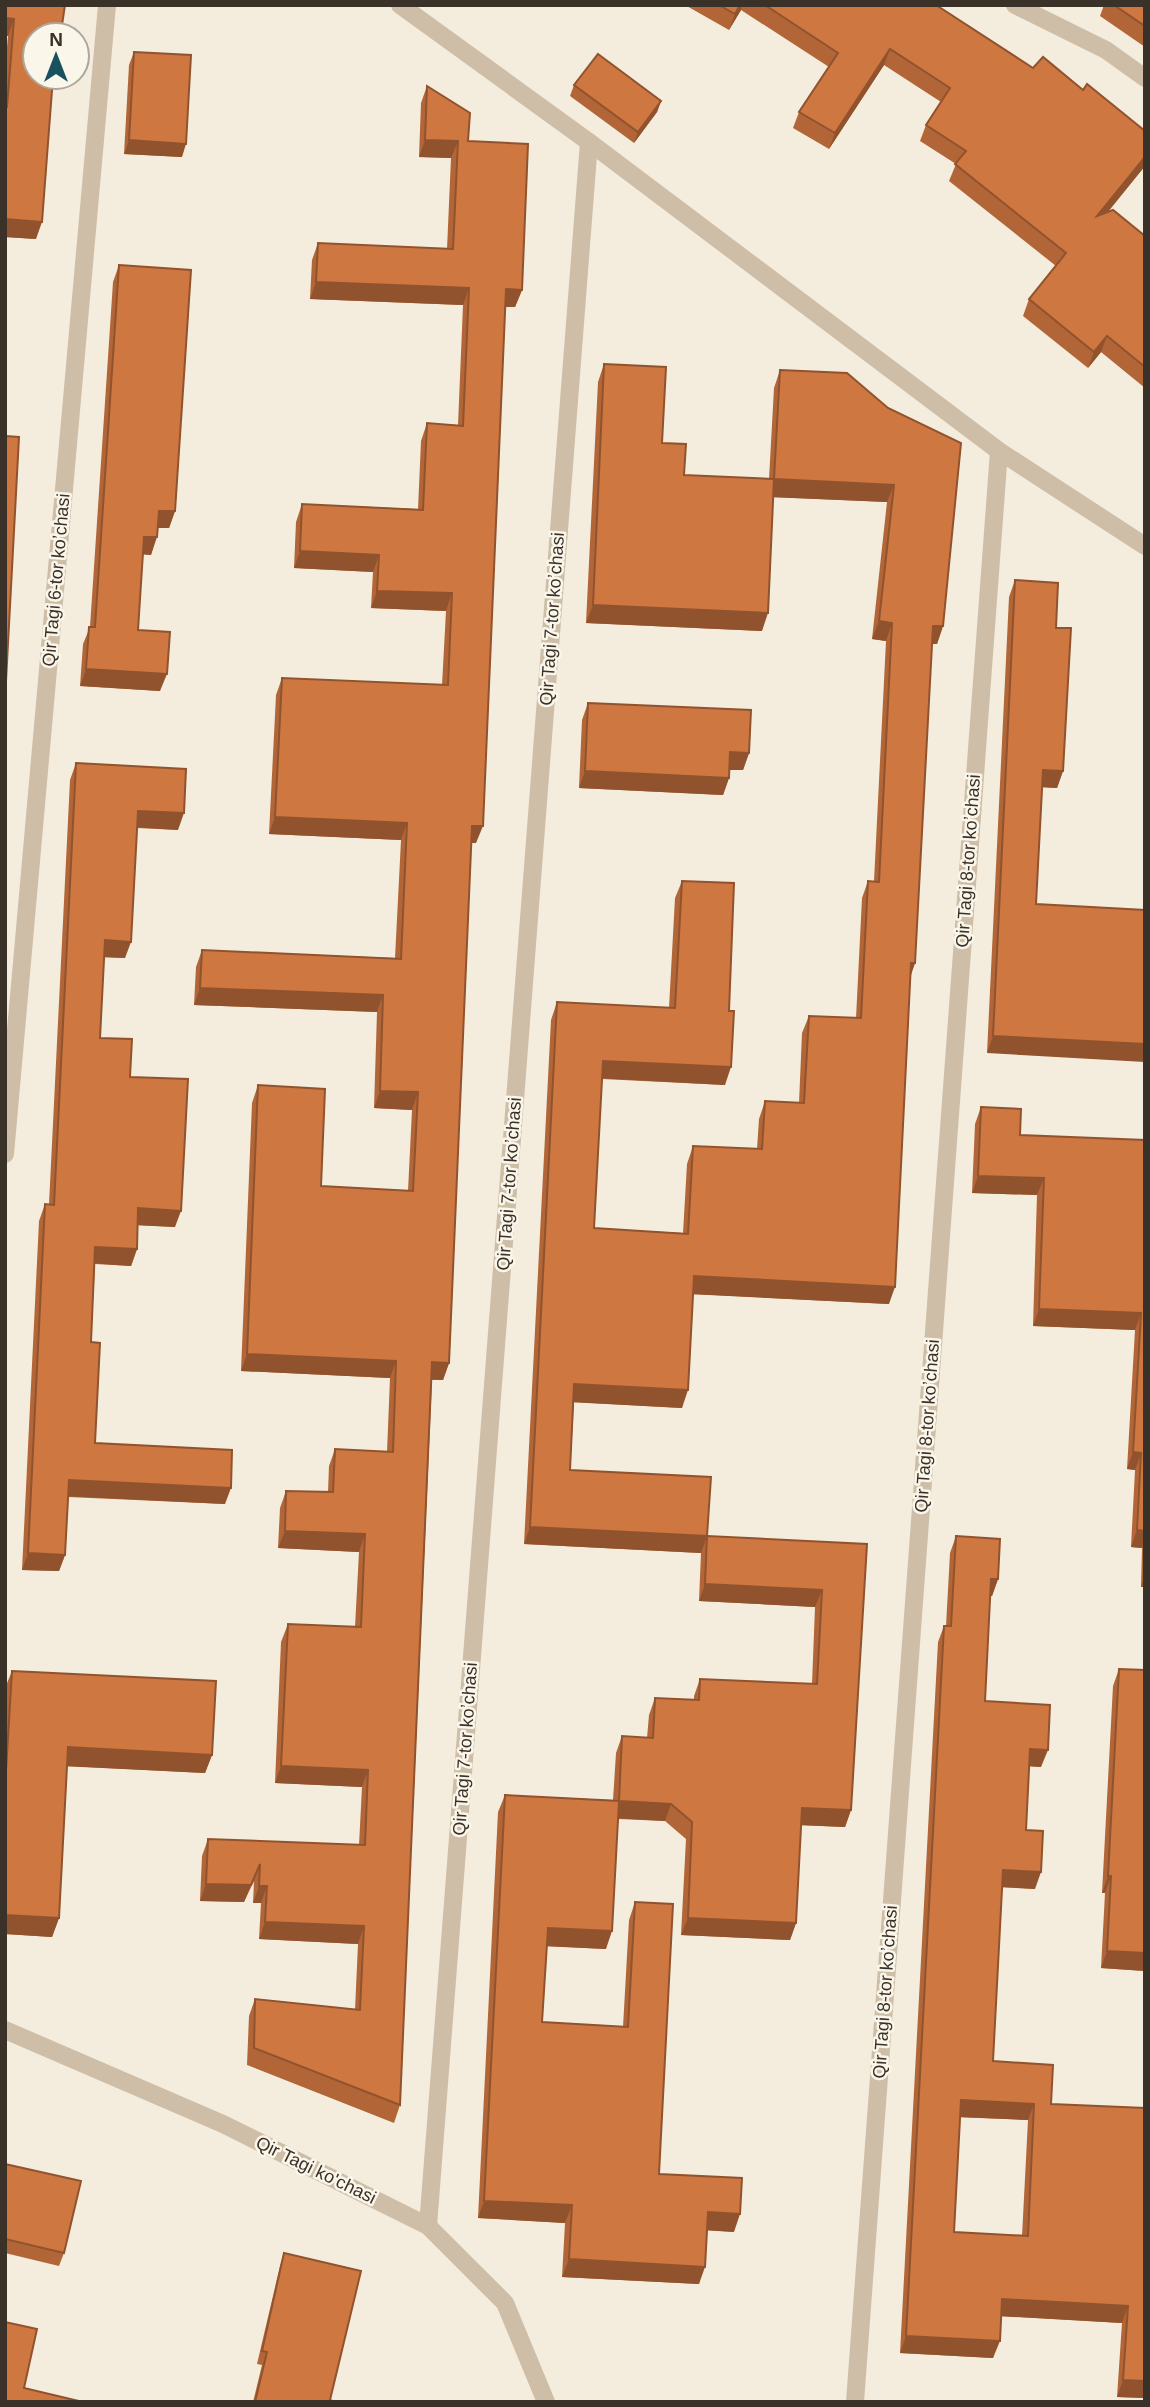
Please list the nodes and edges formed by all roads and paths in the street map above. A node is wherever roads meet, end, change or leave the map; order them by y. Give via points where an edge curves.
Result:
1 (107, 5) edge
2 (400, 5) edge
3 (1015, 5) edge
4 (1145, 78) edge
5 (589, 142) junction
6 (999, 451) junction
7 (1145, 546) edge
8 (5, 1154) edge
9 (5, 2030) edge
10 (428, 2226) junction
11 (546, 2402) edge
12 (855, 2402) edge

1 - 8 street, Qir Tagi 6-tor koʼchasi
2 - 5 street
3 - 4 street via 1106,50
5 - 6 street
5 - 10 street, Qir Tagi 7-tor koʼchasi
6 - 7 street
6 - 12 street, Qir Tagi 8-tor koʼchasi
9 - 10 street, Qir Tagi ko'chasi via 223,2124
10 - 11 street, Qir Tagi ko'chasi via 505,2303

